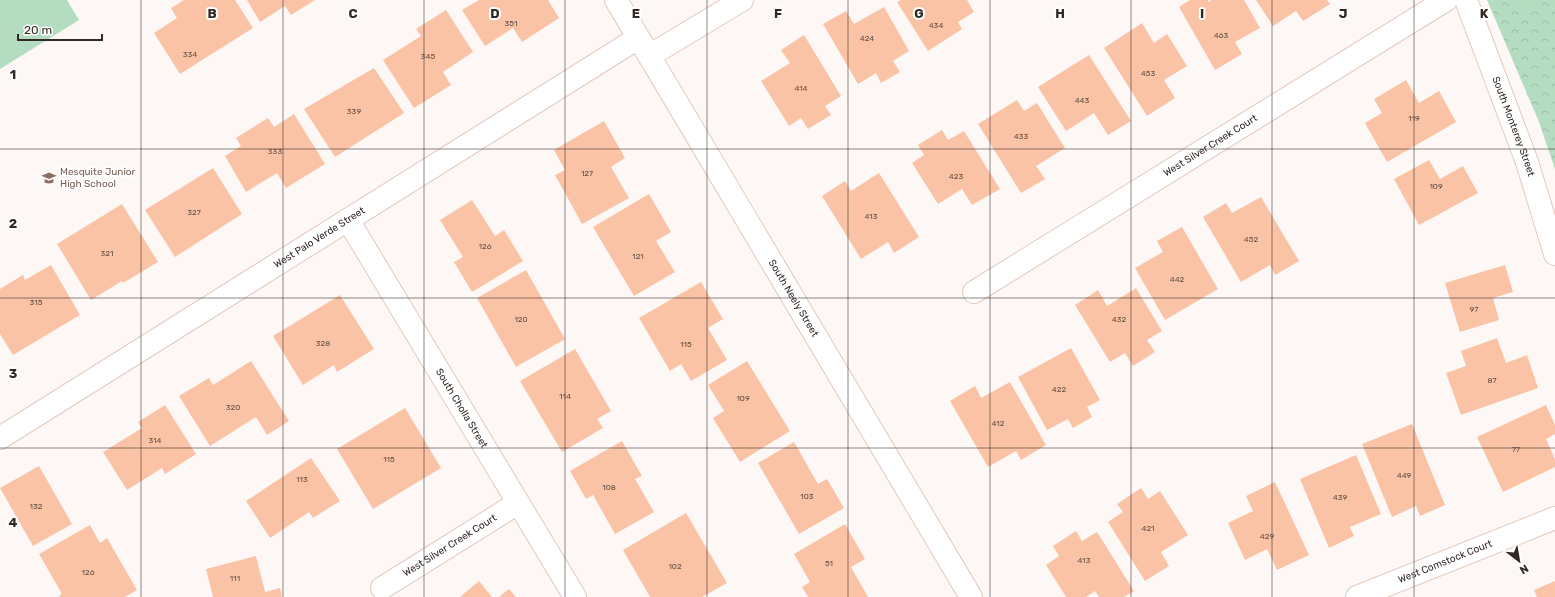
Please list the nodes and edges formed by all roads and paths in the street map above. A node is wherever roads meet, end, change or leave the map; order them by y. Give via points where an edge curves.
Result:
1 (616, 0) edge
2 (742, 0) edge
3 (1446, 0) edge
4 (1466, 0) edge
5 (644, 47) junction
6 (348, 220) junction
7 (1555, 254) edge
8 (974, 292) dead end
9 (0, 438) edge
10 (518, 503) junction
11 (1555, 518) edge
12 (382, 588) dead end
13 (575, 597) edge
14 (971, 597) edge
15 (1357, 597) edge

1 - 5 street, South Neely Street
2 - 5 street, West Palo Verde Street
3 - 8 street, West Silver Creek Court
4 - 7 street, South Monterey Street via 1527,162
5 - 6 street, West Palo Verde Street
5 - 14 street, South Neely Street
6 - 9 street, West Palo Verde Street
6 - 10 street, South Cholla Street
10 - 12 street, West Silver Creek Court
10 - 13 street, South Cholla Street
11 - 15 street, West Comstock Court

